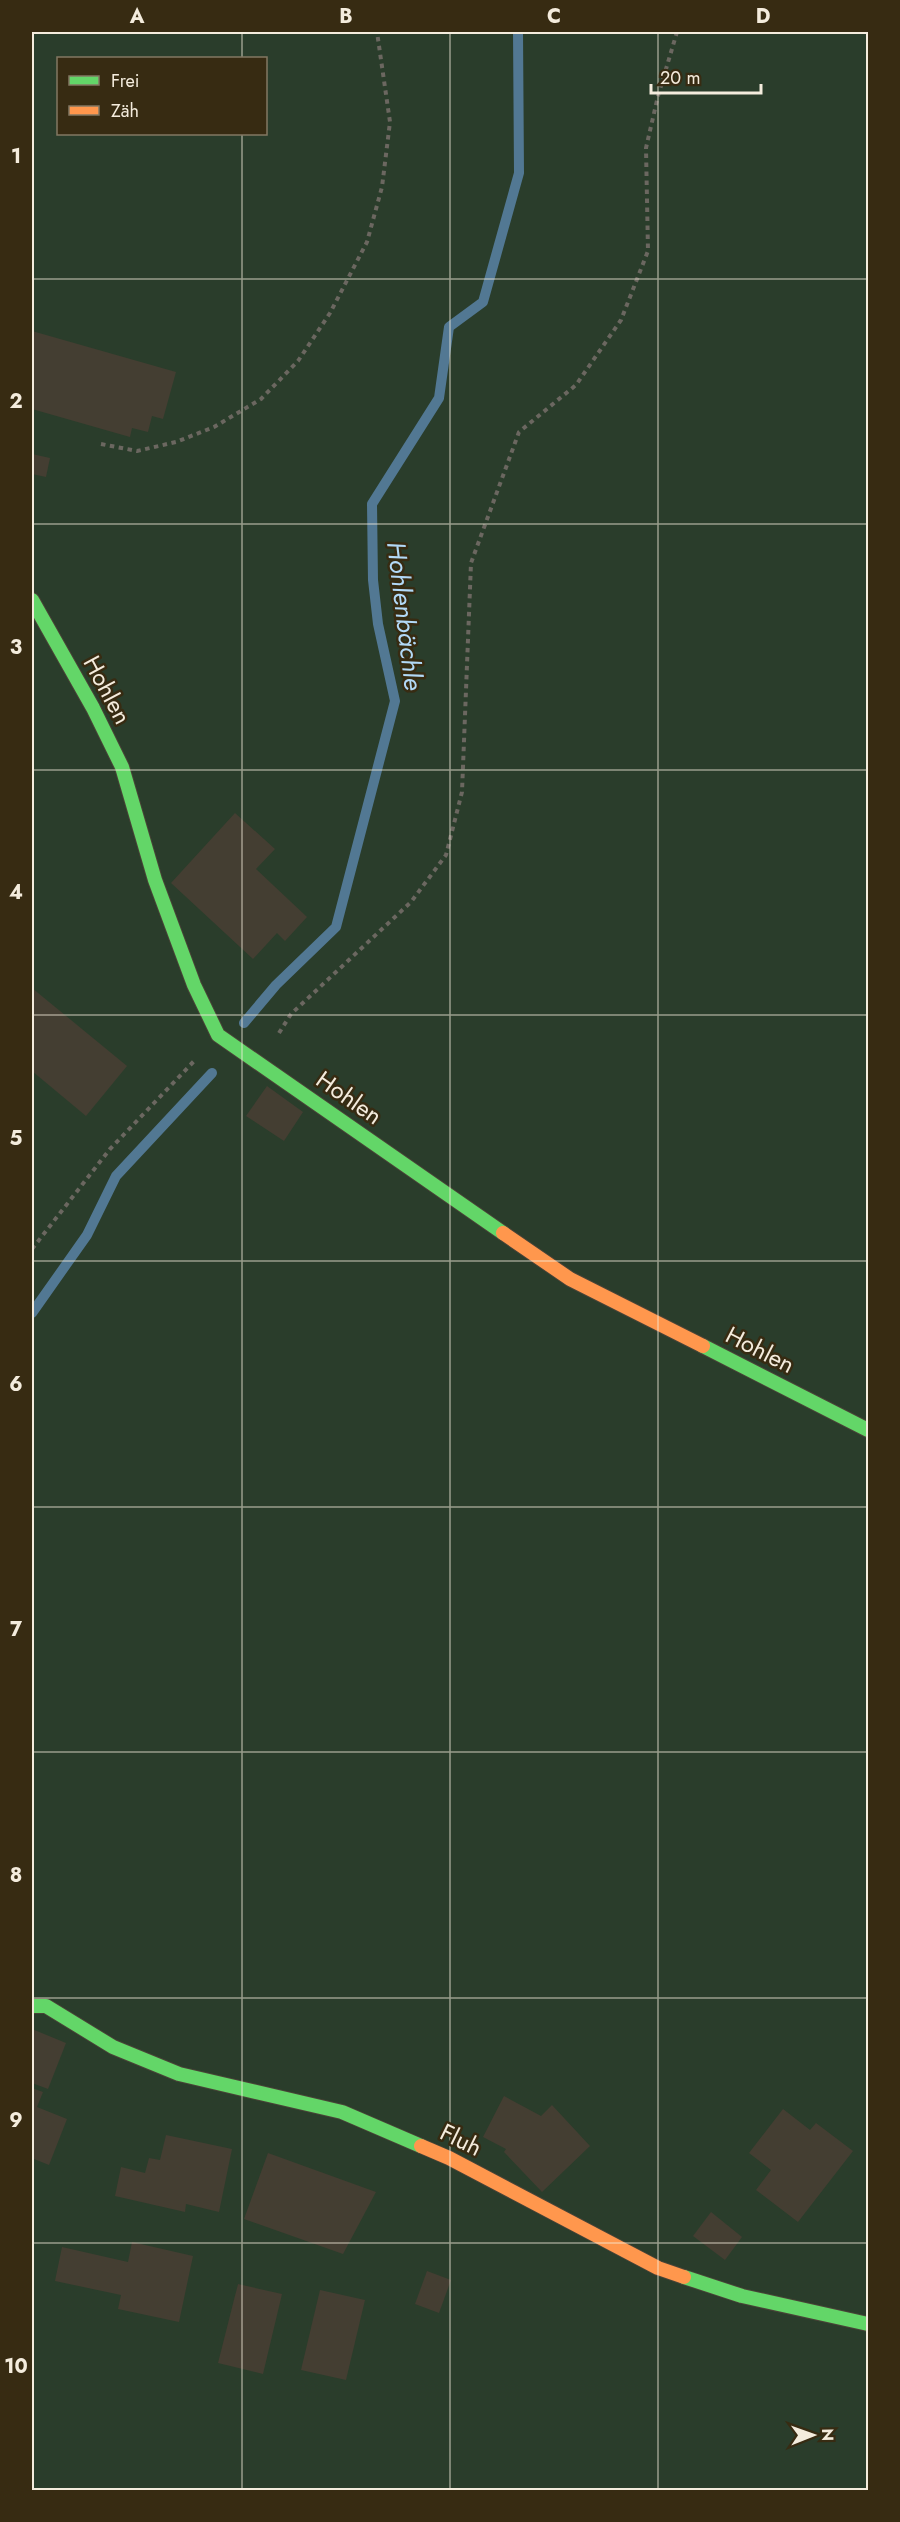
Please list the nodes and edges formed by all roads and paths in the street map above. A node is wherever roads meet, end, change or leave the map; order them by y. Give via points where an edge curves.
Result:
1 (377, 32) edge
2 (678, 32) edge
3 (101, 444) dead end
4 (32, 600) edge
5 (218, 1035) junction
6 (260, 1063) junction
7 (32, 1249) edge
8 (868, 1430) edge
9 (32, 2006) edge
10 (868, 2324) edge

1 - 3 path via 390,122 382,187 367,242 330,313 298,361 261,399 214,427 176,442 137,451
2 - 6 path via 646,148 648,251 621,320 576,385 519,432 471,563 462,792 446,855 411,902 291,1014
4 - 5 street, Hohlen via 122,767 155,880 194,985
5 - 6 street, Hohlen
5 - 7 path via 110,1149
6 - 8 street, Hohlen via 570,1279
9 - 10 street, Fluh via 46,2006 113,2047 179,2074 342,2112 449,2158 658,2268 742,2296

